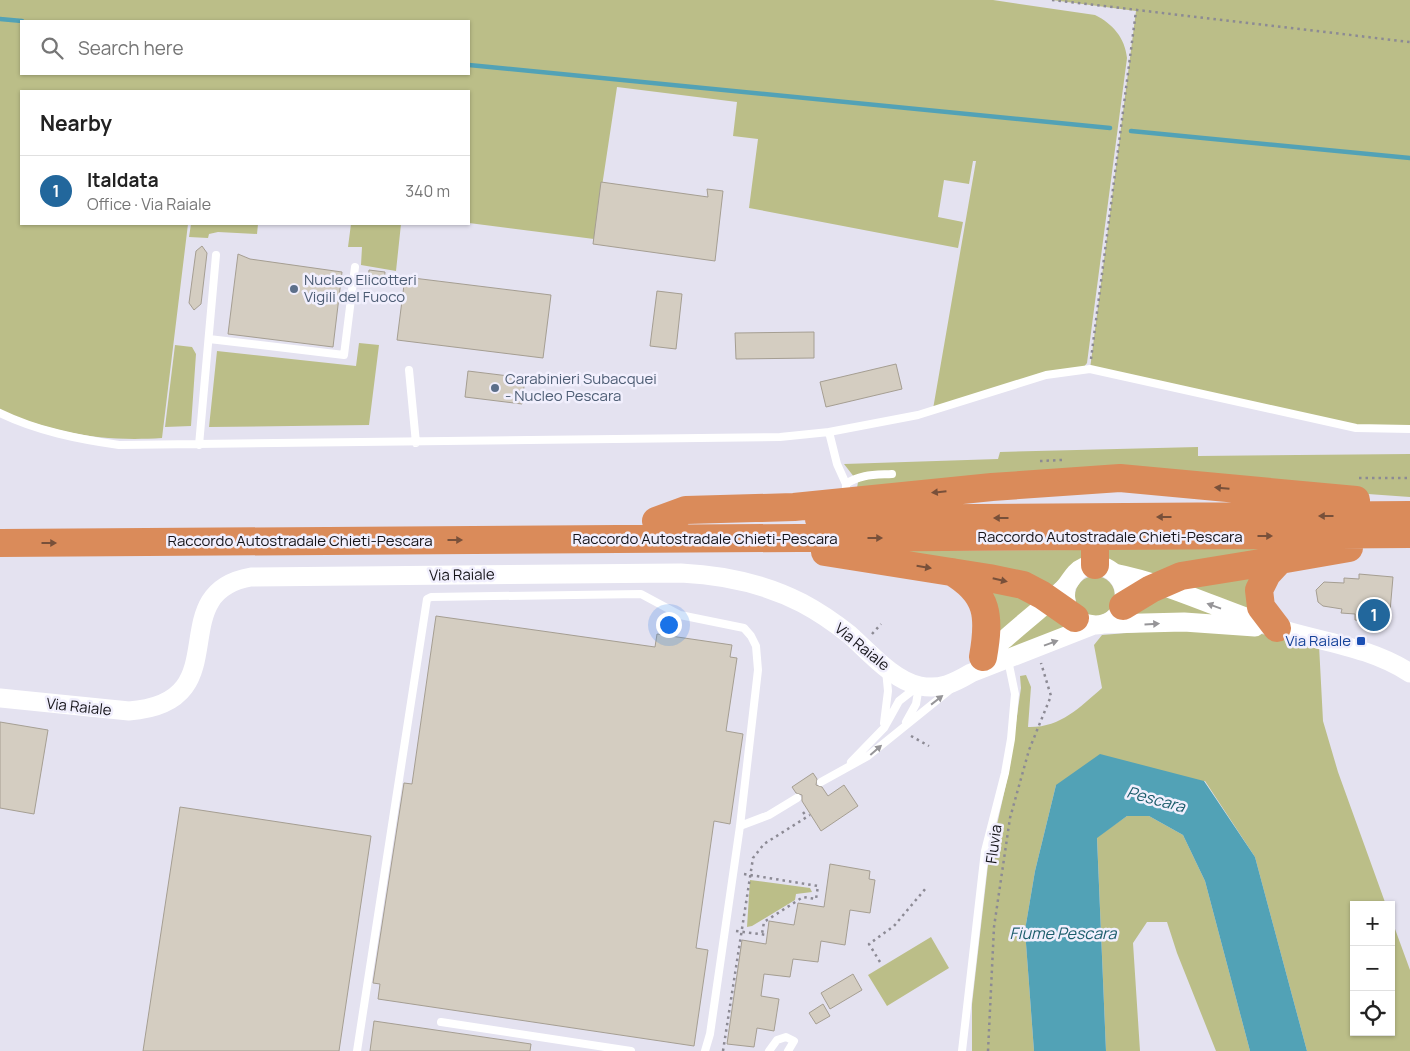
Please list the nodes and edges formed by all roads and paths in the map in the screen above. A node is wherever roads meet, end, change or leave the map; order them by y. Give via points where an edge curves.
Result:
1 (1052, 0) edge
2 (1136, 11) junction
3 (1410, 42) edge
4 (216, 255) dead end
5 (355, 267) dead end
6 (209, 339) junction
7 (409, 370) dead end
8 (1090, 370) junction
9 (0, 413) edge
10 (1410, 429) edge
11 (829, 432) junction
12 (416, 443) junction
13 (199, 445) junction
14 (892, 474) dead end
15 (846, 493) junction
16 (1410, 503) edge
17 (1410, 515) edge
18 (656, 521) junction
19 (0, 525) edge
20 (1410, 534) edge
21 (1379, 535) junction
22 (792, 539) junction
23 (0, 543) edge
24 (1280, 560) junction
25 (1101, 562) junction
26 (952, 572) junction
27 (1158, 586) junction
28 (1058, 594) junction
29 (1099, 618) junction
30 (881, 624) dead end
31 (1277, 628) junction
32 (867, 639) dead end
33 (1036, 648) junction
34 (987, 663) junction
35 (886, 668) junction
36 (1410, 673) edge
37 (919, 686) junction
38 (0, 698) edge
39 (902, 727) junction
40 (884, 728) junction
41 (929, 746) dead end
42 (844, 768) junction
43 (821, 782) dead end
44 (797, 798) dead end
45 (803, 812) dead end
46 (810, 815) dead end
47 (807, 817) junction
48 (740, 826) junction
49 (744, 874) dead end
50 (749, 875) junction
51 (926, 888) dead end
52 (736, 931) dead end
53 (740, 932) junction
54 (762, 934) junction
55 (767, 935) dead end
56 (880, 962) dead end
57 (441, 1022) dead end
58 (357, 1051) edge
59 (631, 1051) edge
60 (705, 1051) edge
61 (723, 1051) edge
62 (769, 1051) edge
63 (788, 1051) edge
64 (962, 1051) edge
65 (988, 1051) edge

1 - 2 path
2 - 3 path
2 - 8 path
4 - 6 lane
5 - 6 lane via 344,355
6 - 13 lane
7 - 12 lane
8 - 10 lane via 1356,428
8 - 11 lane via 1046,375 918,415
9 - 13 lane via 22,424 85,440 119,445
11 - 12 lane via 780,437
11 - 15 lane
12 - 13 lane
14 - 15 lane via 853,479
16 -> 15 highway via 1120,478 1092,491 1002,486
15 - 18 highway via 794,507 686,510
17 -> 18 highway, Raccordo Autostradale Chieti-Pescara
18 - 19 highway, Raccordo Autostradale Chieti-Pescara
20 - 21 highway, Raccordo Autostradale Chieti-Pescara
22 -> 21 highway, Raccordo Autostradale Chieti-Pescara
21 - 24 highway via 1356,547
23 -> 22 highway, Raccordo Autostradale Chieti-Pescara
22 -> 26 highway via 811,550
24 - 27 highway via 1181,576
24 - 31 highway via 1266,574 1259,590 1260,607
25 - 27 street, Via Raiale
25 - 28 street, Via Raiale via 1076,571
25 - 29 street via 1124,588
26 -> 28 highway
26 - 34 highway via 971,585 984,605
27 - 29 highway
31 -> 27 street, Via Raiale
28 - 29 highway
28 - 34 street, Via Raiale
29 -> 31 street, Via Raiale
33 -> 29 street, Via Raiale
30 - 32 path
31 - 36 street, Via Raiale via 1353,648
33 - 34 street, Via Raiale
33 - 65 path, Fluvia via 1051,696 1029,750 1010,818 994,927
34 - 37 street, Via Raiale via 946,686
39 -> 34 lane
34 - 64 lane via 1015,694 1005,772 985,851
35 - 37 street, Via Raiale
35 - 38 street, Via Raiale via 848,633 802,604 774,590 727,577 681,572 251,577 230,583 209,600 189,681 166,703 129,711
35 - 40 lane via 888,690
37 - 39 lane via 916,704
37 - 40 lane via 900,701
39 - 41 path
42 -> 39 lane via 868,756
40 - 42 lane
42 - 43 lane
44 - 48 lane via 769,815
45 - 47 path
46 - 47 path
47 - 50 path via 758,849
48 - 58 lane via 758,670 756,646 744,628 680,615 641,594 427,599
48 - 60 lane
49 - 50 path
50 - 53 path
50 - 54 path via 818,886 816,899 804,897 764,922
51 - 56 path via 894,926 870,944
52 - 53 path
53 - 54 path
53 - 61 path
54 - 55 path
57 - 59 lane
62 - 63 lane via 777,1040 786,1037 794,1041

